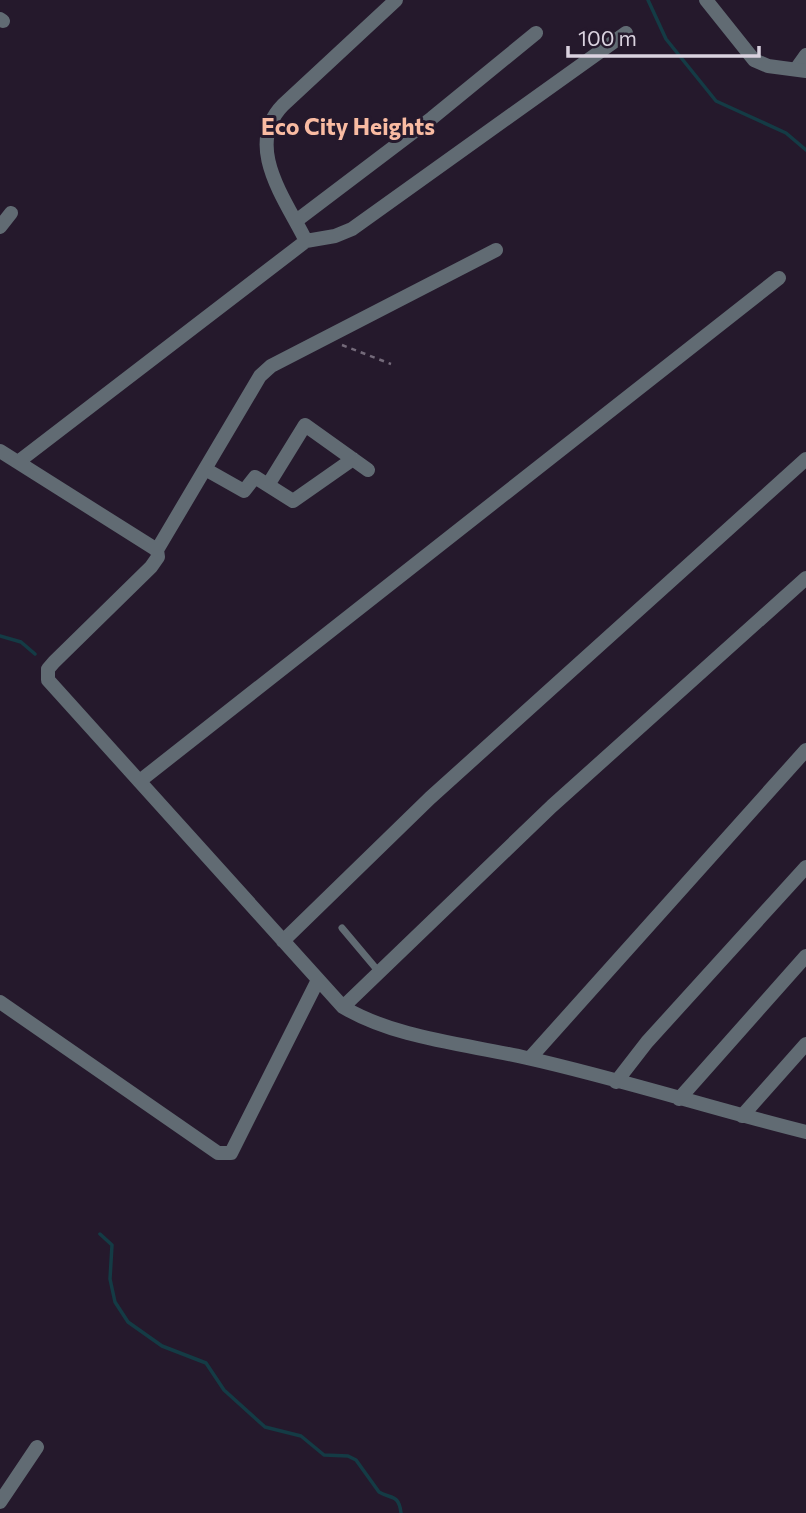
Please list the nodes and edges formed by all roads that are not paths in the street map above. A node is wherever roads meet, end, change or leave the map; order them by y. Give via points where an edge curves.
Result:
1 (396, 0) edge
2 (706, 0) edge
3 (536, 33) dead end
4 (626, 33) dead end
5 (806, 55) edge
6 (801, 70) edge
7 (11, 213) dead end
8 (296, 221) junction
9 (0, 227) edge
10 (306, 241) junction
11 (496, 250) dead end
12 (779, 278) dead end
13 (0, 451) edge
14 (353, 459) junction
15 (806, 459) edge
16 (18, 462) junction
17 (205, 469) junction
18 (368, 470) dead end
19 (268, 485) junction
20 (157, 550) junction
21 (806, 578) edge
22 (806, 750) edge
23 (141, 780) junction
24 (806, 867) edge
25 (342, 928) dead end
26 (283, 941) junction
27 (806, 956) edge
28 (379, 972) junction
29 (318, 981) junction
30 (0, 1002) edge
31 (343, 1007) junction
32 (806, 1044) edge
33 (530, 1058) junction
34 (616, 1082) junction
35 (679, 1099) junction
36 (742, 1116) junction
37 (806, 1132) edge
38 (37, 1447) dead end
39 (0, 1502) edge

1 - 8 street via 267,125 270,170
2 - 6 street via 754,60
3 - 8 street
4 - 10 street via 352,229
5 - 6 street
7 - 9 street
8 - 10 street
10 - 16 street
11 - 17 street via 281,358 266,370
12 - 23 street
13 - 16 street
14 - 18 street
14 - 19 street via 293,501
14 - 19 street via 305,425
15 - 26 street via 430,798
16 - 20 street
17 - 19 street via 244,491 254,477
17 - 20 street
20 - 23 street via 151,567 47,674 57,692
21 - 28 street via 552,806
22 - 33 street
23 - 26 street
24 - 34 street
25 - 28 lane
26 - 29 street
27 - 35 street
28 - 31 street
29 - 30 street via 231,1153 225,1154
29 - 31 street
31 - 33 street via 389,1028
32 - 36 street
33 - 34 street
34 - 35 street
35 - 36 street
36 - 37 street
38 - 39 street

